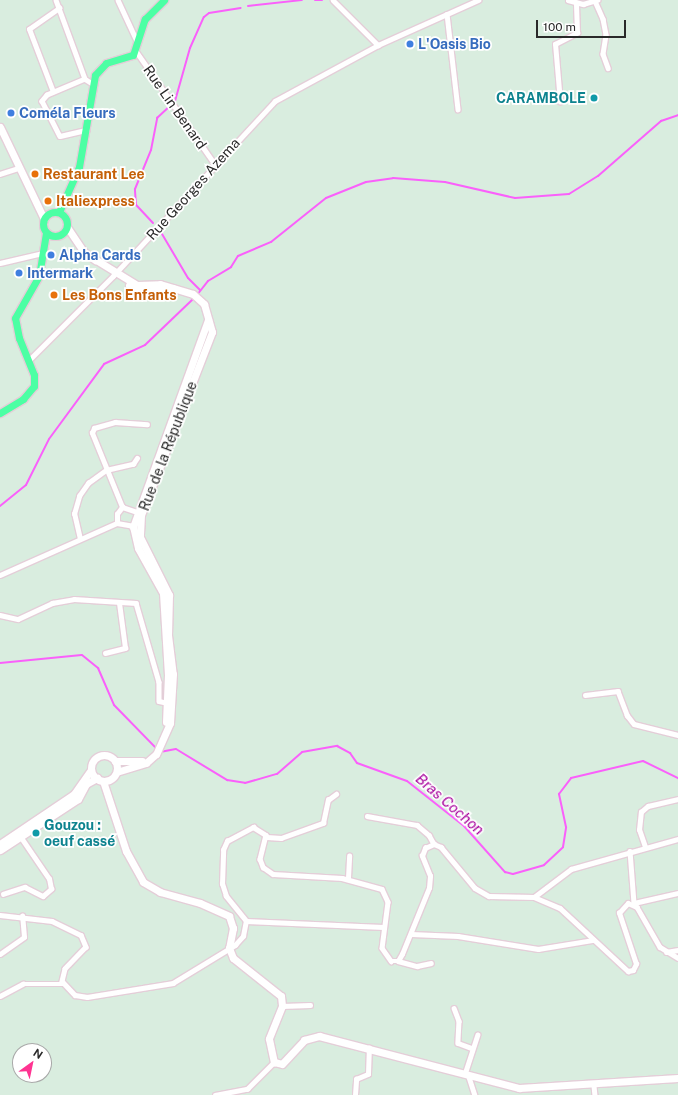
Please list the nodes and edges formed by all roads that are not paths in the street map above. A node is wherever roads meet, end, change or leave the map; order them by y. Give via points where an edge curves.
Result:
1 (56, 0) edge
2 (118, 0) edge
3 (163, 0) edge
4 (333, 0) edge
5 (478, 0) edge
6 (568, 0) edge
7 (596, 1) edge
8 (576, 3) junction
9 (59, 8) junction
10 (447, 14) junction
11 (378, 45) junction
12 (137, 48) junction
13 (608, 68) dead end
14 (85, 79) junction
15 (93, 84) junction
16 (53, 92) junction
17 (560, 102) dead end
18 (458, 109) dead end
19 (0, 127) edge
20 (86, 130) junction
21 (214, 163) junction
22 (19, 168) junction
23 (0, 174) edge
24 (71, 191) junction
25 (59, 212) junction
26 (46, 217) junction
27 (66, 217) junction
28 (65, 231) junction
29 (49, 234) junction
30 (43, 254) junction
31 (0, 263) edge
32 (117, 273) junction
33 (28, 360) junction
34 (0, 413) edge
35 (147, 424) dead end
36 (137, 458) dead end
37 (106, 470) junction
38 (122, 507) junction
39 (139, 512) junction
40 (117, 523) junction
41 (140, 523) junction
42 (133, 527) junction
43 (80, 539) junction
44 (0, 575) edge
45 (119, 603) junction
46 (0, 615) edge
47 (105, 653) dead end
48 (585, 695) dead end
49 (169, 703) junction
50 (678, 734) edge
51 (153, 757) junction
52 (115, 761) junction
53 (91, 770) junction
54 (114, 775) junction
55 (100, 780) junction
56 (336, 794) dead end
57 (110, 796) junction
58 (678, 799) edge
59 (367, 816) dead end
60 (19, 836) junction
61 (266, 837) junction
62 (678, 838) edge
63 (0, 844) edge
64 (434, 844) junction
65 (645, 847) junction
66 (0, 850) edge
67 (630, 851) junction
68 (349, 856) dead end
69 (348, 878) junction
70 (678, 893) edge
71 (4, 894) dead end
72 (534, 897) junction
73 (634, 903) junction
74 (0, 915) edge
75 (22, 916) junction
76 (246, 921) junction
77 (383, 927) junction
78 (411, 934) junction
79 (593, 940) junction
80 (229, 948) junction
81 (678, 950) edge
82 (666, 952) junction
83 (0, 954) edge
84 (678, 958) edge
85 (398, 961) junction
86 (431, 963) dead end
87 (63, 984) junction
88 (0, 996) edge
89 (310, 1005) dead end
90 (282, 1006) junction
91 (454, 1008) dead end
92 (477, 1035) dead end
93 (369, 1047) junction
94 (472, 1048) junction
95 (274, 1062) junction
96 (467, 1073) junction
97 (678, 1078) edge
98 (594, 1086) junction
99 (215, 1095) edge
100 (355, 1095) edge
101 (475, 1095) edge
102 (595, 1095) edge

1 - 9 street
2 - 12 street, Rue Lin Benard
3 - 12 main road via 145,20
4 - 11 street
5 - 10 street, Rue Georges Azema
6 - 8 street
7 - 8 street
7 - 13 street via 603,19 606,36 603,54
8 - 17 street via 577,33 555,44
9 - 14 street
9 - 16 street via 29,29
10 - 11 street, Rue Georges Azema
10 - 18 street
11 - 21 street, Rue Georges Azema via 275,101
12 - 15 main road via 130,58 101,66
12 - 21 street, Rue Lin Benard
14 - 15 street
14 - 16 street
15 - 20 main road
16 - 20 street via 42,101 56,132 60,136
19 - 22 street
20 - 24 main road
21 - 32 street, Rue Georges Azema
22 - 23 street
22 - 26 street
24 - 25 main road
24 - 27 main road
25 - 26 main road
25 - 27 main road
26 - 29 main road
27 - 28 main road
28 - 29 main road
28 - 32 street, Rue de la République via 93,258
29 - 30 main road
30 - 31 street
30 - 33 main road via 39,276 15,318
32 - 33 street, Rue Georges Azema
32 - 39 street, Rue de la République via 137,285 179,288 199,298 207,312 205,336
33 - 34 main road via 34,386 23,399
35 - 37 street via 115,422 94,428 91,436
36 - 37 street via 130,465
37 - 38 street
37 - 43 street via 88,483 79,496 74,514
38 - 39 street
38 - 40 street via 117,514
39 - 41 street, Rue de la République
39 - 42 street, Rue de la République
40 - 42 street
40 - 43 street
41 - 42 street
41 - 49 street, Rue de la République via 140,537 169,595
42 - 49 street, Rue de la République via 138,548 163,593
43 - 44 street
45 - 46 street via 68,599 18,620
45 - 47 street via 124,648
45 - 49 street via 132,601 139,606 159,682 159,701
48 - 50 street via 618,691 627,715 634,724
49 - 51 street, Rue de la République via 163,744
51 - 52 street via 133,763
51 - 54 street, Rue de la République via 146,763
52 - 53 street via 108,755 100,756 93,761
52 - 54 street
53 - 55 street
53 - 60 street via 74,794
54 - 55 street
54 - 57 street
55 - 57 street
55 - 60 street via 86,784 78,799
56 - 61 street via 328,800 323,823 281,838
57 - 80 street via 126,851 143,882 160,892 224,912 232,928
58 - 65 street via 648,806 641,812 639,830
59 - 64 street via 417,825 429,834
60 - 63 street
60 - 66 street
60 - 71 street via 49,878 51,889 43,896 25,887
61 - 69 street via 260,859 263,867 273,874
61 - 76 street via 258,828 249,828 226,842 223,850 222,884 226,896
62 - 65 street
64 - 72 street via 441,848 475,888 488,896
64 - 78 street via 425,848 422,856 430,882
65 - 67 street
67 - 72 street via 571,869
67 - 73 street
68 - 69 street
69 - 77 street via 374,885 385,893 388,902
70 - 73 street
72 - 79 street via 560,908
73 - 79 street via 624,905 619,914 636,964 635,969 626,970
73 - 82 street
74 - 75 street
75 - 83 street via 24,937
75 - 87 street via 65,925 86,941 82,953 65,969
76 - 77 street
76 - 80 street via 243,936
77 - 85 street via 382,948 385,957
78 - 79 street via 458,936 538,949
78 - 85 street
80 - 87 street via 172,983 81,997
80 - 90 street via 239,965 277,991
81 - 82 street
82 - 84 street
85 - 86 street via 417,966
87 - 88 street via 23,984
89 - 90 street
90 - 95 street via 269,1039
91 - 94 street via 459,1021 458,1043
92 - 94 street
93 - 95 street via 314,1036 299,1044 285,1062
93 - 96 street
93 - 100 street via 368,1074 356,1079
94 - 96 street
95 - 99 street via 246,1089
96 - 98 street via 519,1088
96 - 101 street
97 - 98 street
98 - 102 street

